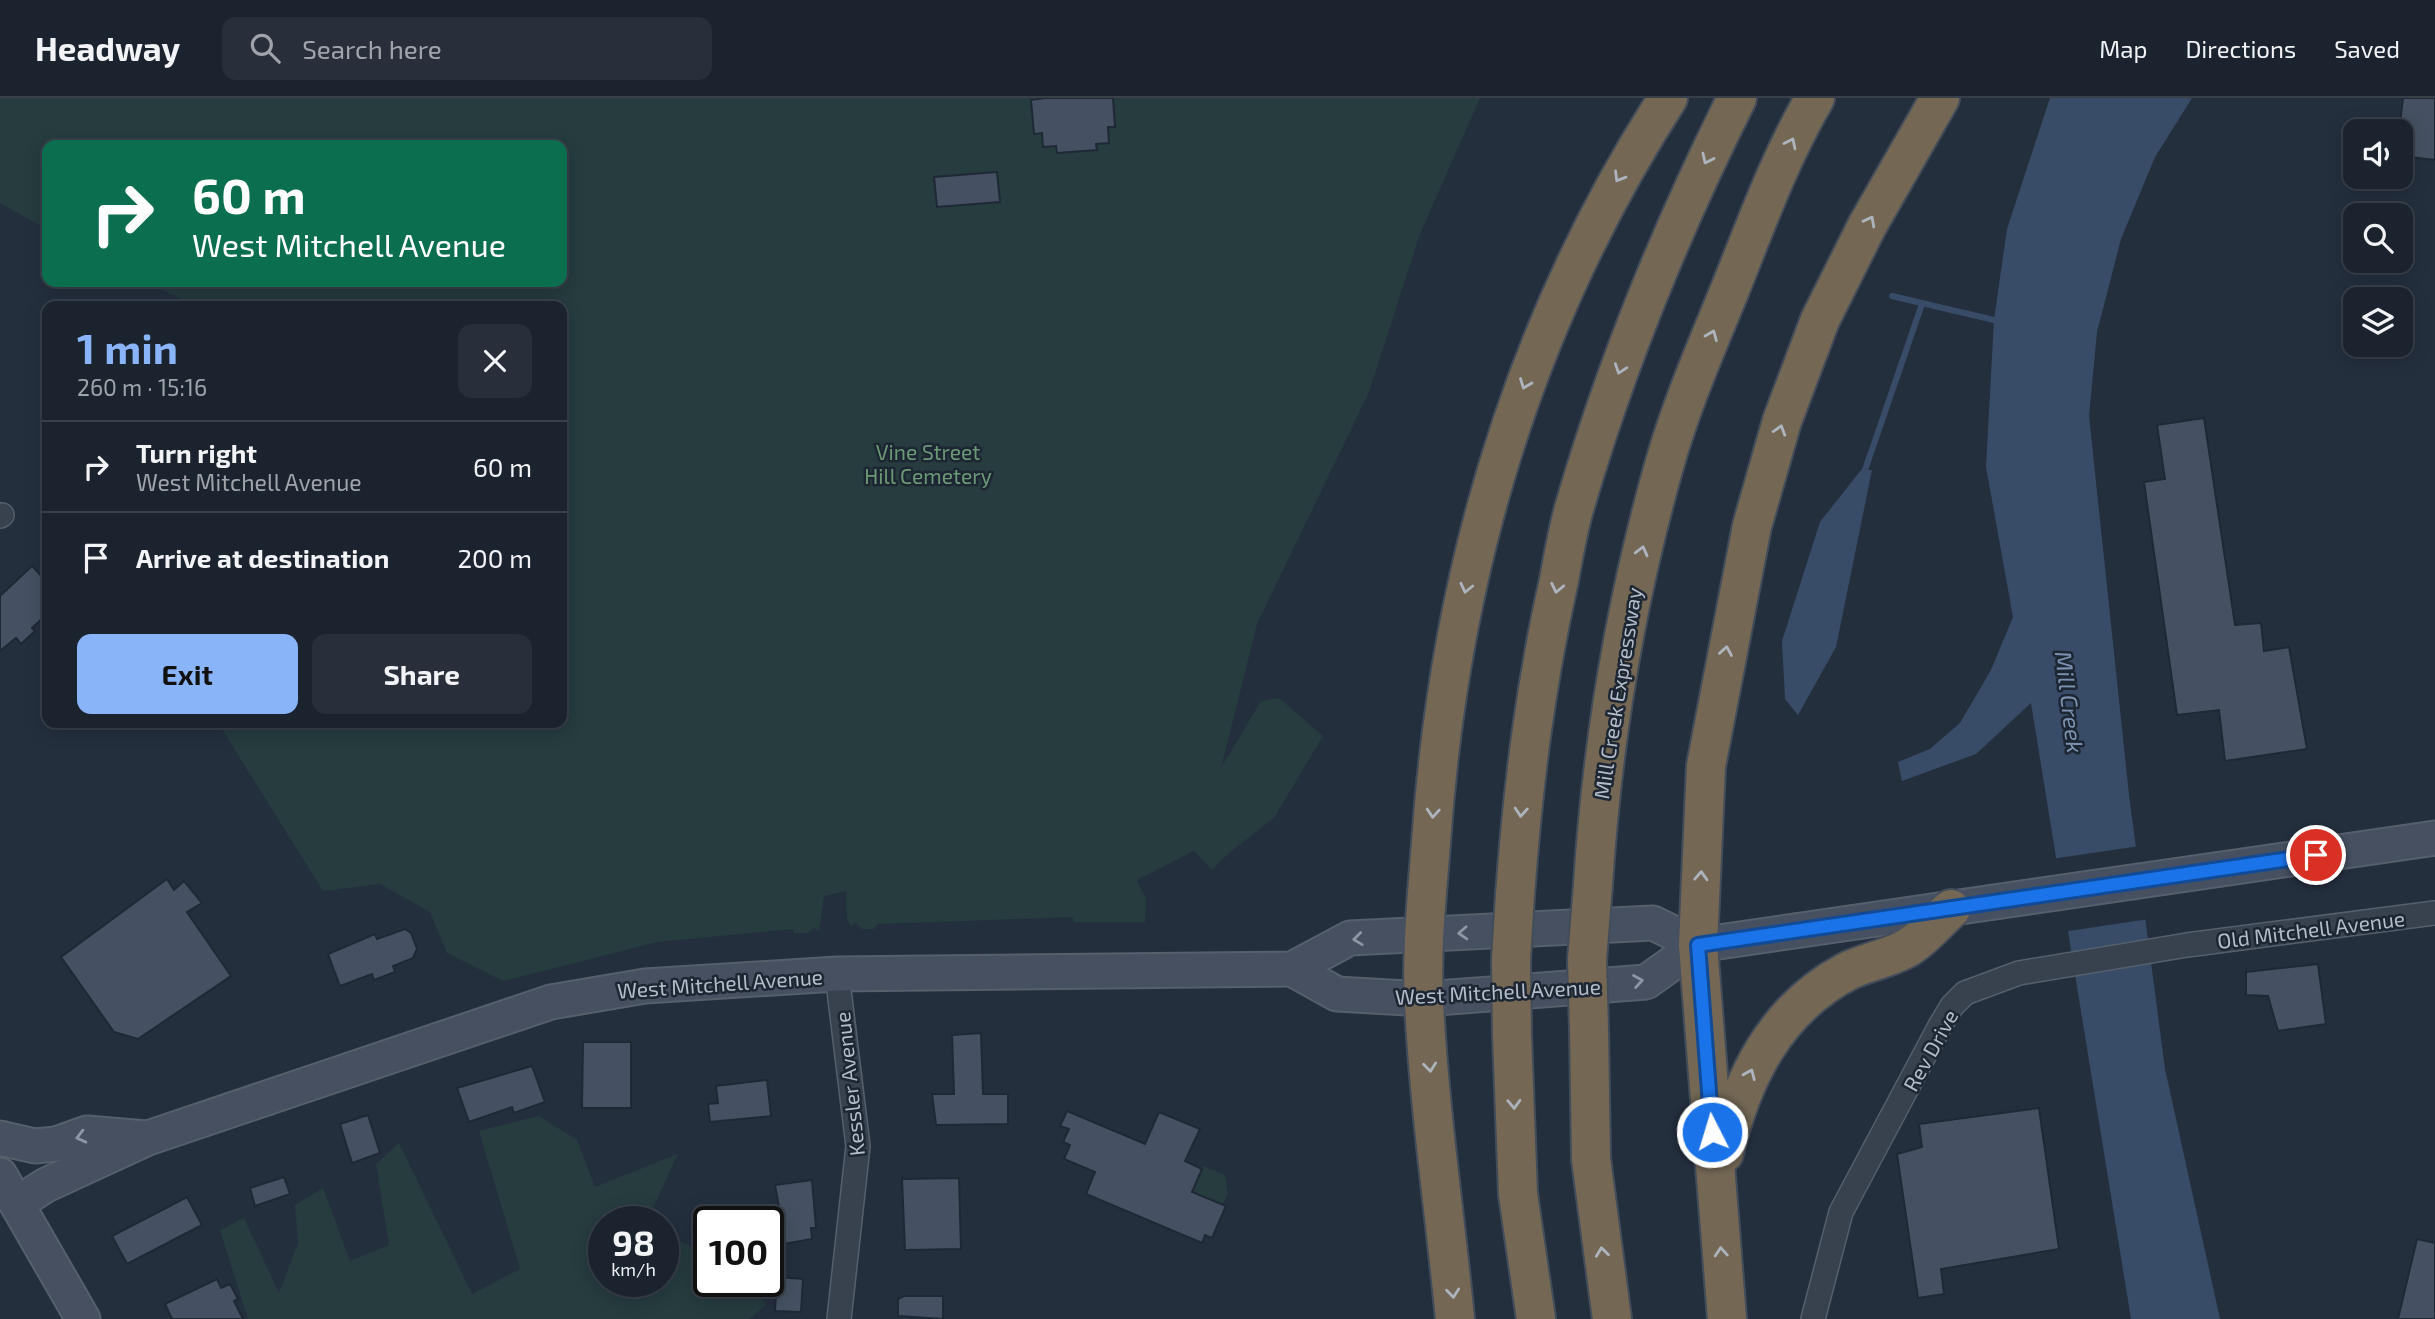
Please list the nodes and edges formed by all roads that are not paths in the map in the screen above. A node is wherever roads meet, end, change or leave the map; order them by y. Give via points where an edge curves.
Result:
1 (1668, 98) edge
2 (1737, 98) edge
3 (1815, 98) edge
4 (1940, 98) edge
5 (2435, 838) edge
6 (1951, 909) junction
7 (2435, 913) edge
8 (1426, 935) junction
9 (1698, 945) junction
10 (2187, 945) joint
11 (1292, 969) junction
12 (837, 974) junction
13 (1424, 999) junction
14 (0, 1138) edge
15 (148, 1138) junction
16 (0, 1175) edge
17 (1717, 1186) junction
18 (18, 1203) junction
19 (83, 1319) edge
20 (839, 1319) edge
21 (1455, 1319) edge
22 (1536, 1319) edge
23 (1612, 1319) edge
24 (1727, 1319) edge
25 (1813, 1319) edge

1 -> 8 highway via 1612,189 1561,296 1523,390 1482,522 1456,633 1437,748
2 -> 22 highway, bridge via 1675,228 1636,324 1575,504 1535,696 1524,770 1511,960 1518,1194
23 -> 3 highway, Mill Creek Expressway, bridge via 1591,1159 1587,960 1599,790 1612,697 1633,588 1665,464 1773,180
9 -> 4 highway via 1706,766 1756,512 1782,421 1820,320
5 - 6 main road, West Mitchell Avenue
6 - 9 main road, West Mitchell Avenue
17 -> 6 highway via 1740,1096 1756,1058 1788,1017 1816,990 1849,970 1908,947
7 - 10 street, Old Mitchell Avenue
9 -> 8 main road, West Mitchell Avenue via 1653,923
8 -> 11 main road, West Mitchell Avenue via 1350,938
8 - 13 highway
13 -> 9 main road, West Mitchell Avenue via 1646,982
9 - 17 highway
10 - 25 street, Rev Drive via 2019,973 1965,993 1952,1006 1841,1212
11 - 12 main road, West Mitchell Avenue
11 - 13 main road, West Mitchell Avenue via 1337,994
12 - 15 main road, West Mitchell Avenue via 645,986 551,1002
12 - 20 street, Kessler Avenue via 858,1146
13 -> 21 highway
15 -> 14 main road via 87,1133 35,1146
15 - 18 main road, West Mitchell Avenue
16 - 18 main road
24 -> 17 highway
18 - 19 main road

